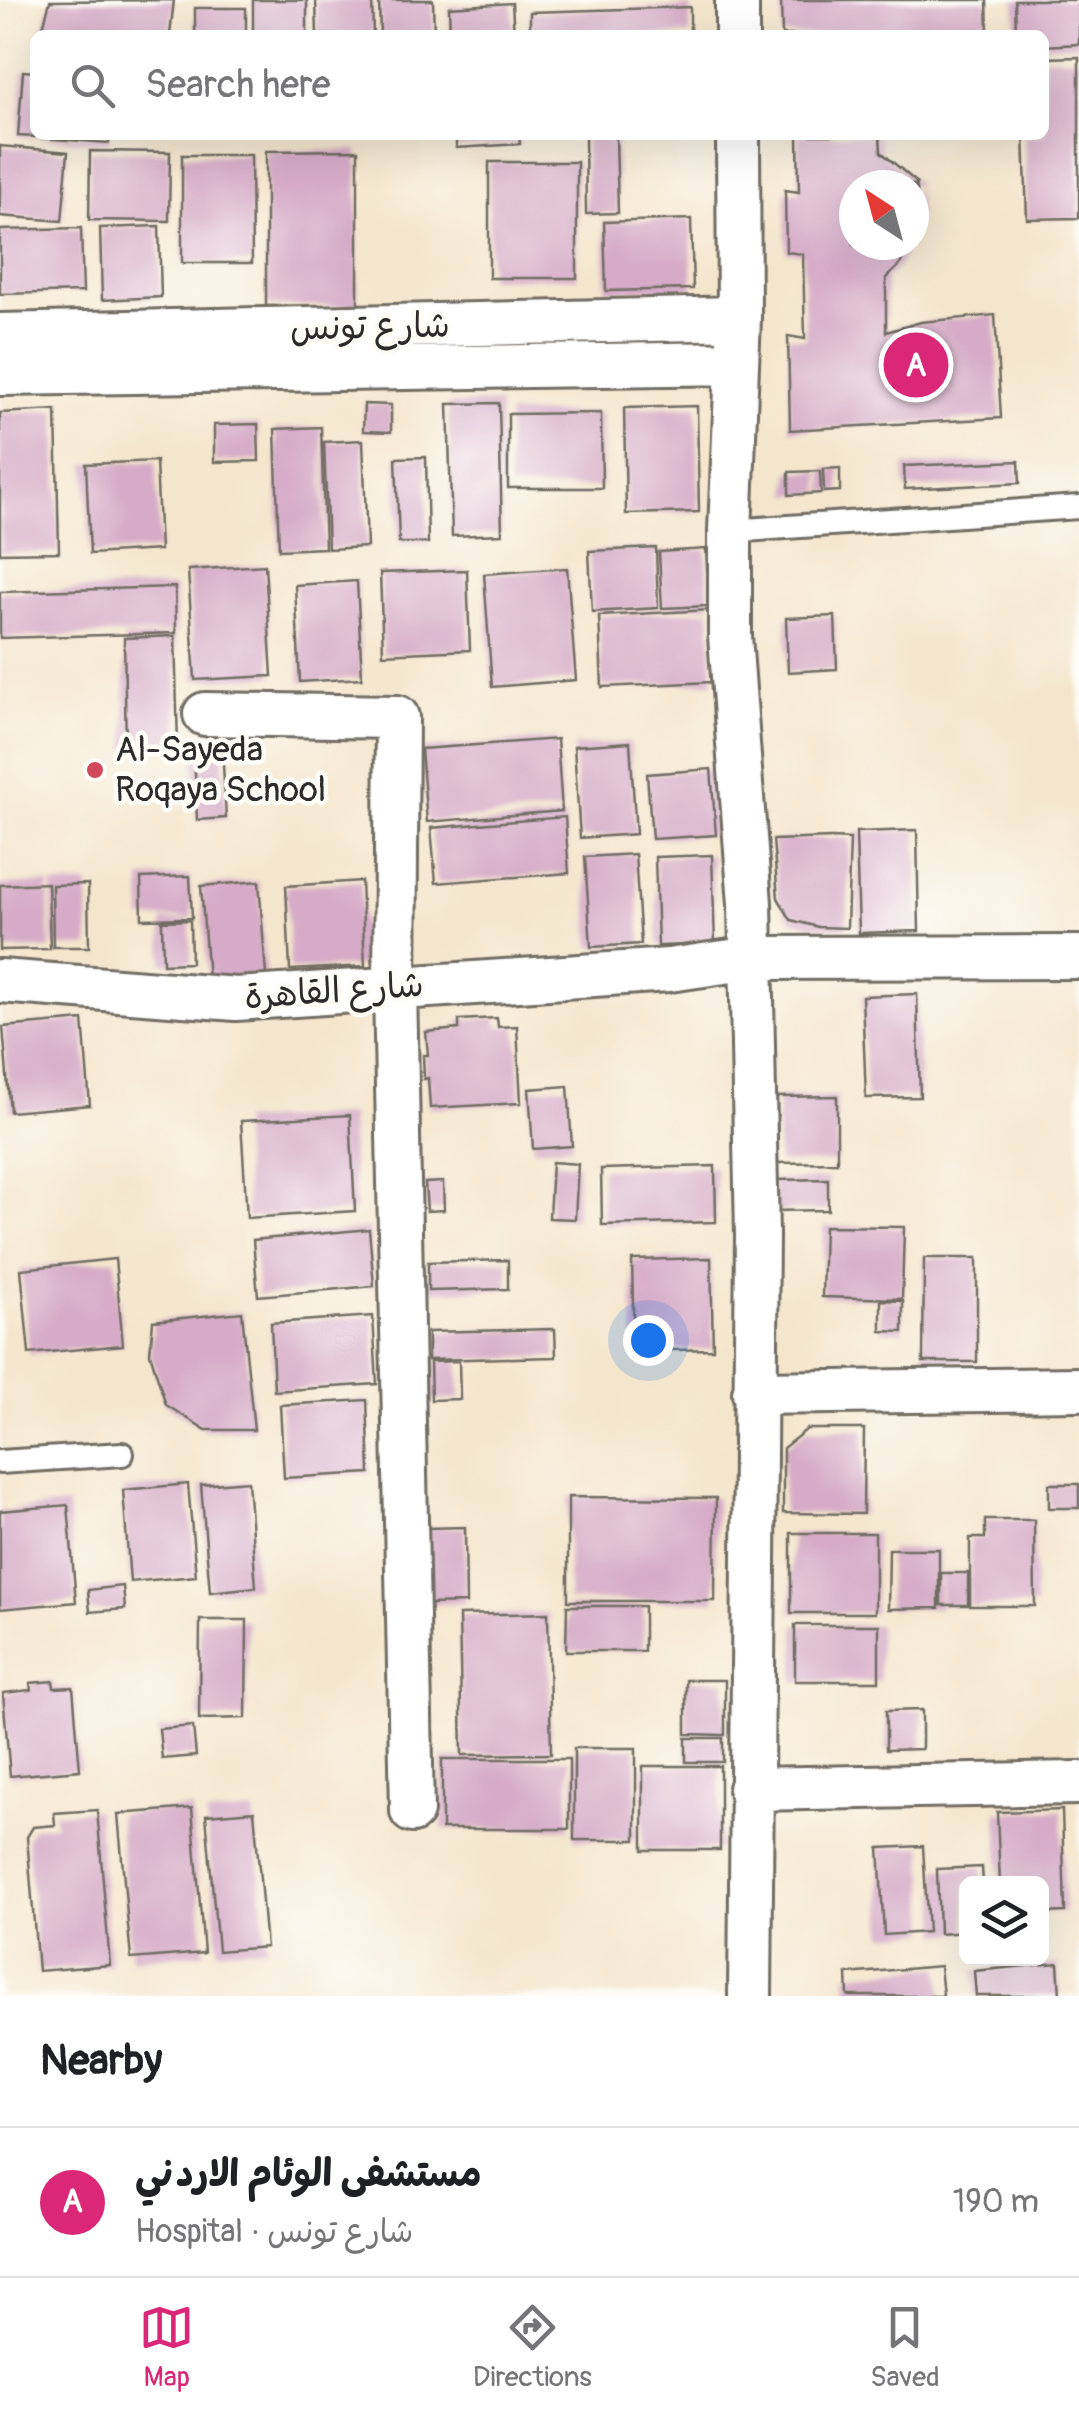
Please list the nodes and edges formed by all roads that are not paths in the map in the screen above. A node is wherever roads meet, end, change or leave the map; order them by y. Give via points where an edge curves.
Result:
1 (737, 0) edge
2 (737, 30) edge
3 (738, 140) edge
4 (739, 318) junction
5 (0, 335) edge
6 (737, 363) junction
7 (0, 374) edge
8 (1079, 507) edge
9 (730, 531) junction
10 (204, 714) dead end
11 (1079, 957) edge
12 (752, 958) junction
13 (0, 981) edge
14 (395, 988) junction
15 (1079, 1388) edge
16 (754, 1393) junction
17 (122, 1454) dead end
18 (0, 1462) edge
19 (1079, 1784) edge
20 (750, 1789) junction
21 (412, 1811) dead end
22 (750, 1996) edge

1 - 2 street
3 - 4 street
4 - 5 street, شارع تونس
4 - 6 street
6 - 7 street, شارع تونس
6 - 9 street
8 - 9 lane
9 - 12 street via 730,636
10 - 14 street via 397,718
11 - 12 street, شارع القاهرة
12 - 14 street, شارع القاهرة via 669,970
12 - 16 street
13 - 14 street, شارع القاهرة via 236,999
14 - 21 street
15 - 16 street
16 - 20 street
17 - 18 lane
19 - 20 street
20 - 22 street

